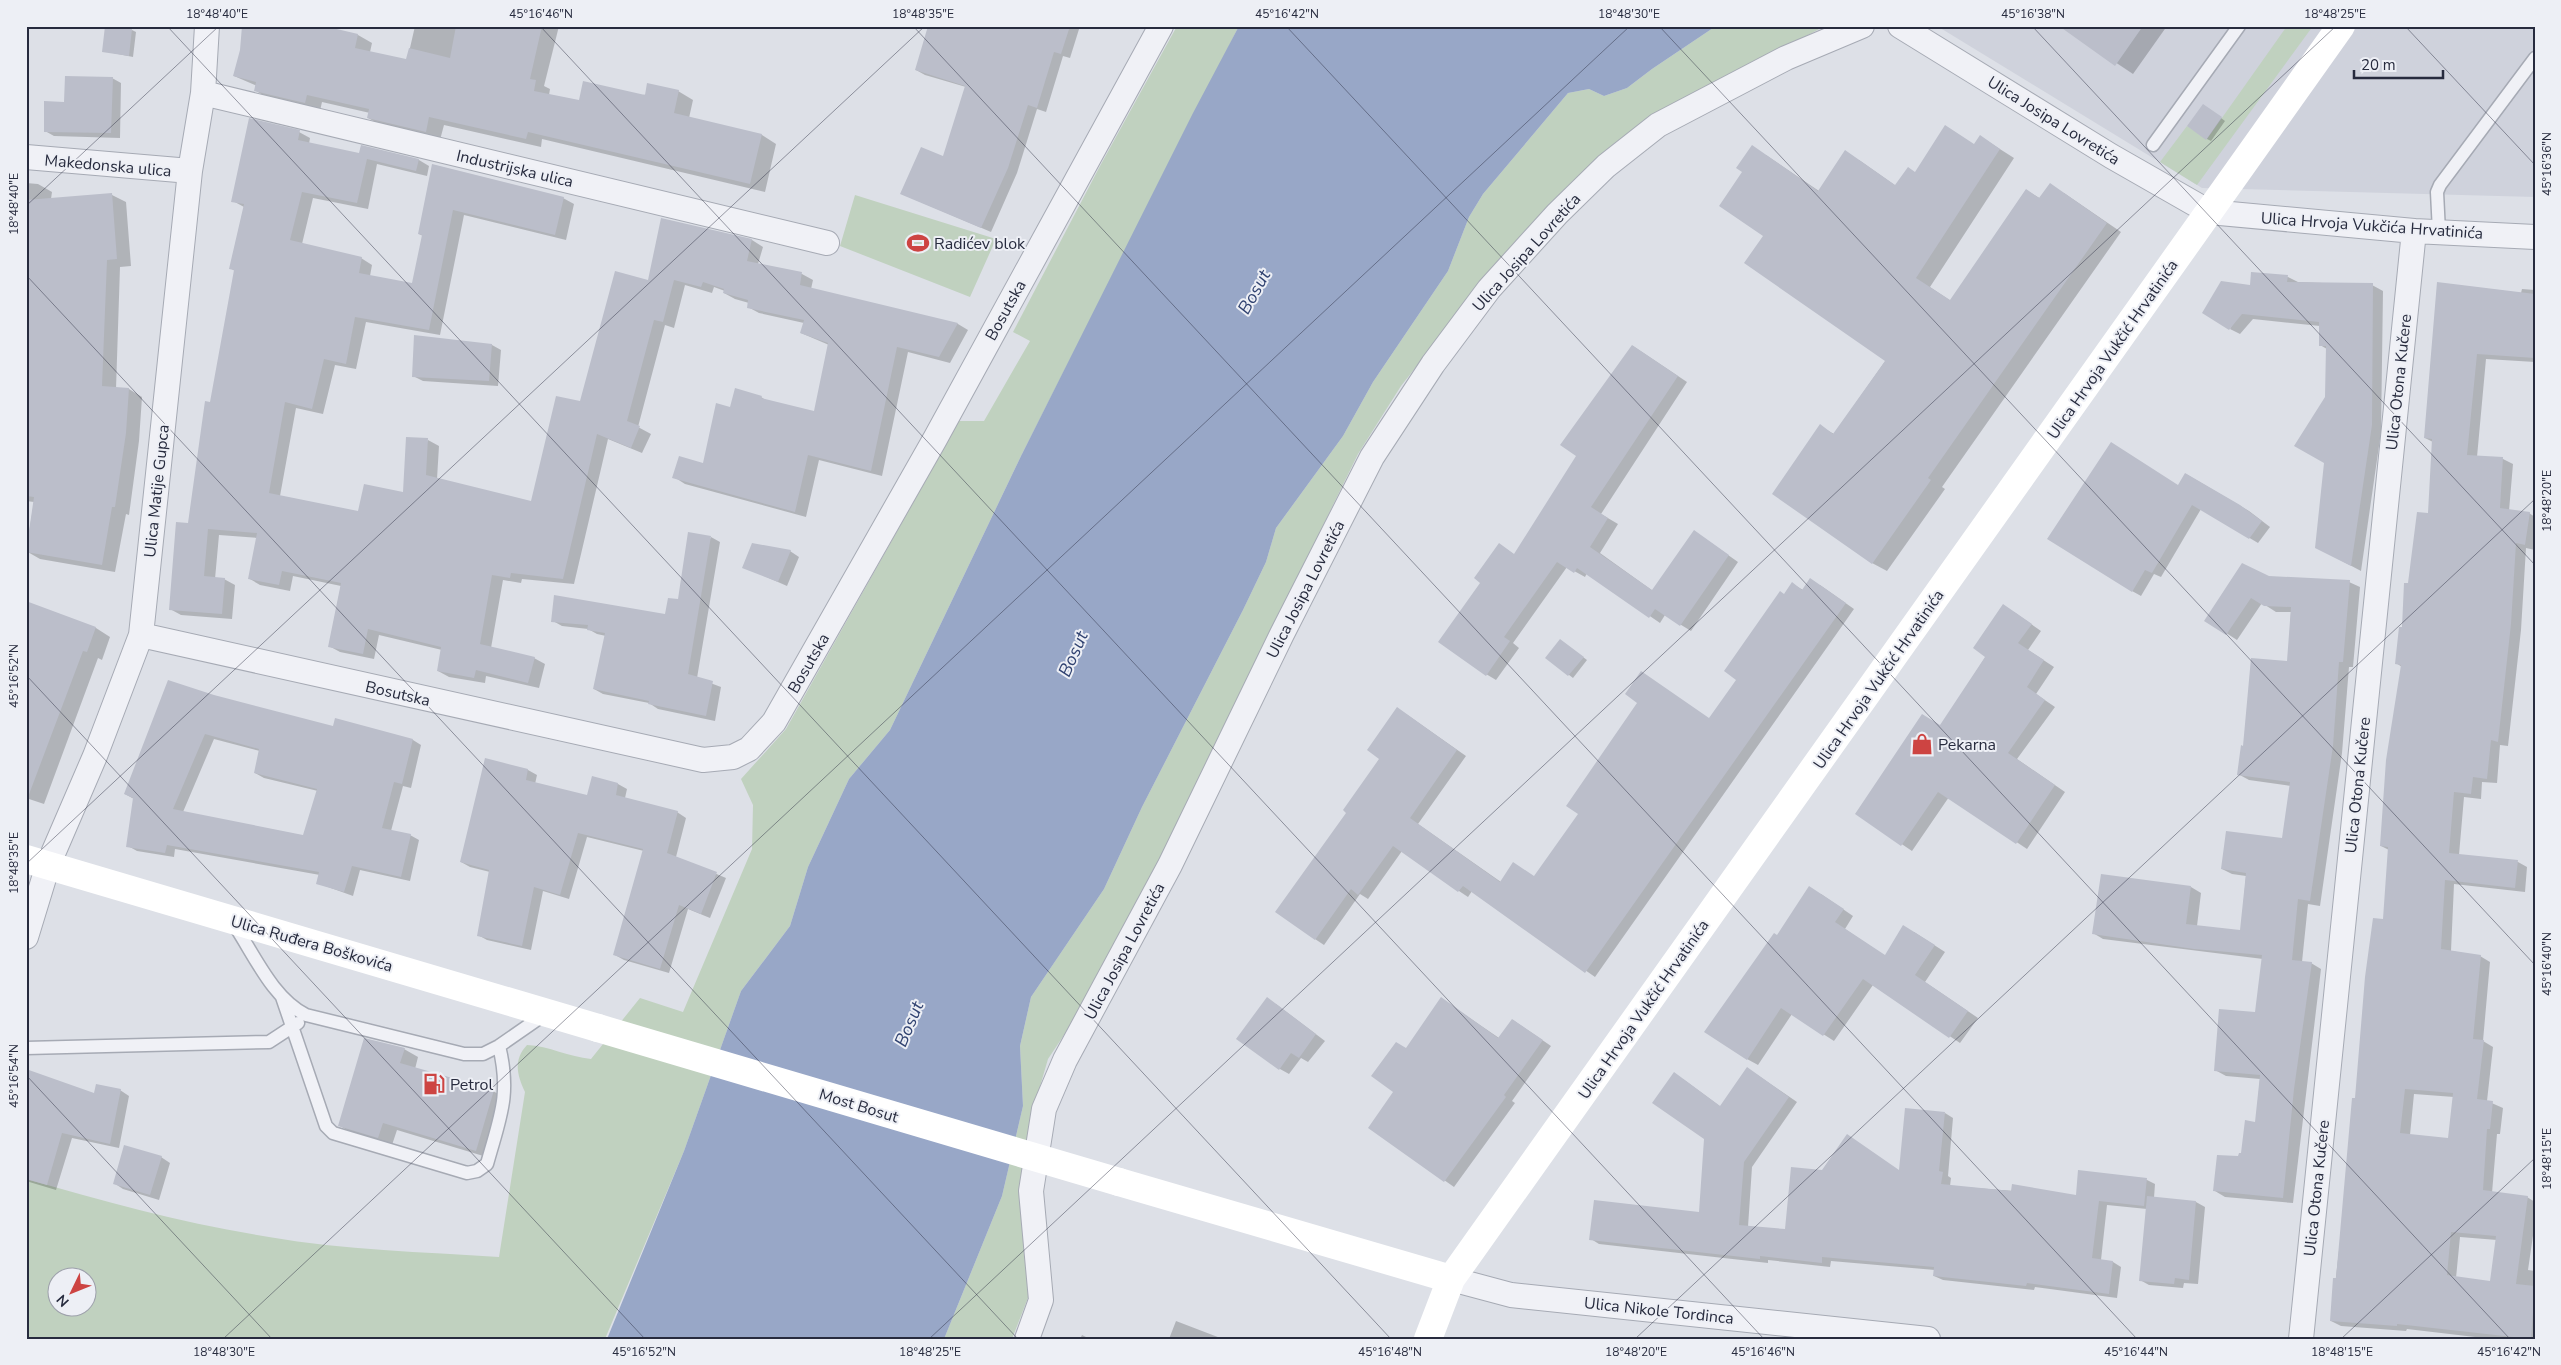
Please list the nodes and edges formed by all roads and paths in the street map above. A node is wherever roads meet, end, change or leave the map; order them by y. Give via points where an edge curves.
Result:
1 (207, 26) edge
2 (1161, 26) edge
3 (1862, 26) edge
4 (1900, 26) edge
5 (2239, 26) edge
6 (2340, 26) edge
7 (2535, 58) edge
8 (202, 94) junction
9 (2153, 145) dead end
10 (26, 157) edge
11 (190, 172) junction
12 (2209, 212) junction
13 (2414, 231) junction
14 (2439, 232) junction
15 (2535, 237) edge
16 (827, 243) dead end
17 (141, 636) junction
18 (37, 862) edge
19 (230, 919) junction
20 (26, 937) edge
21 (282, 998) junction
22 (547, 1012) junction
23 (306, 1015) junction
24 (292, 1028) junction
25 (598, 1028) joint
26 (499, 1046) junction
27 (26, 1048) edge
28 (1451, 1279) junction
29 (1027, 1339) edge
30 (1428, 1339) edge
31 (1928, 1339) edge
32 (2301, 1339) edge

1 - 8 street, Ulica Matije Gupca
2 - 17 street, Bosutska via 850,590 774,722 749,749 733,757 703,760
3 - 29 street, Ulica Josipa Lovretića via 1786,58 1658,125 1606,166 1489,289 1433,364 1372,457 1170,865 1065,1060 1044,1109 1031,1191 1041,1300
4 - 12 street, Ulica Josipa Lovretića via 2111,156
5 - 9 lane
6 - 12 main road, Ulica Hrvoja Vukčić Hrvatinića
7 - 14 lane via 2440,185 2437,192
8 - 11 street, Ulica Matije Gupca
8 - 16 street, Industrijska ulica
10 - 11 street, Makedonska ulica
11 - 17 street, Ulica Matije Gupca
12 - 13 street, Ulica Hrvoja Vukčića Hrvatinića
12 - 28 main road, Ulica Hrvoja Vukčić Hrvatinića
13 - 14 street, Ulica Hrvoja Vukčića Hrvatinića
13 - 32 street, Ulica Otona Kučere
14 - 15 street, Ulica Hrvoja Vukčića Hrvatinića
17 - 18 street, Ulica Matije Gupca via 95,756
18 - 19 main road, Ulica Ruđera Boškovića
18 - 20 street, Ulica Matije Gupca
19 - 21 lane
19 - 22 main road, Ulica Ruđera Boškovića
21 - 23 lane
21 - 24 lane
22 - 25 main road, Ulica Ruđera Boškovića
22 - 26 lane
23 - 24 lane
23 - 26 lane via 464,1054 483,1054
24 - 26 lane via 326,1126 333,1133 467,1173 487,1164 505,1096 505,1069
24 - 27 lane via 269,1042
25 - 28 main road, Most Bosut, bridge
28 - 30 main road, Ulica Hrvoja Vukčić Hrvatinića
28 - 31 street, Ulica Nikole Tordinca via 1510,1295

